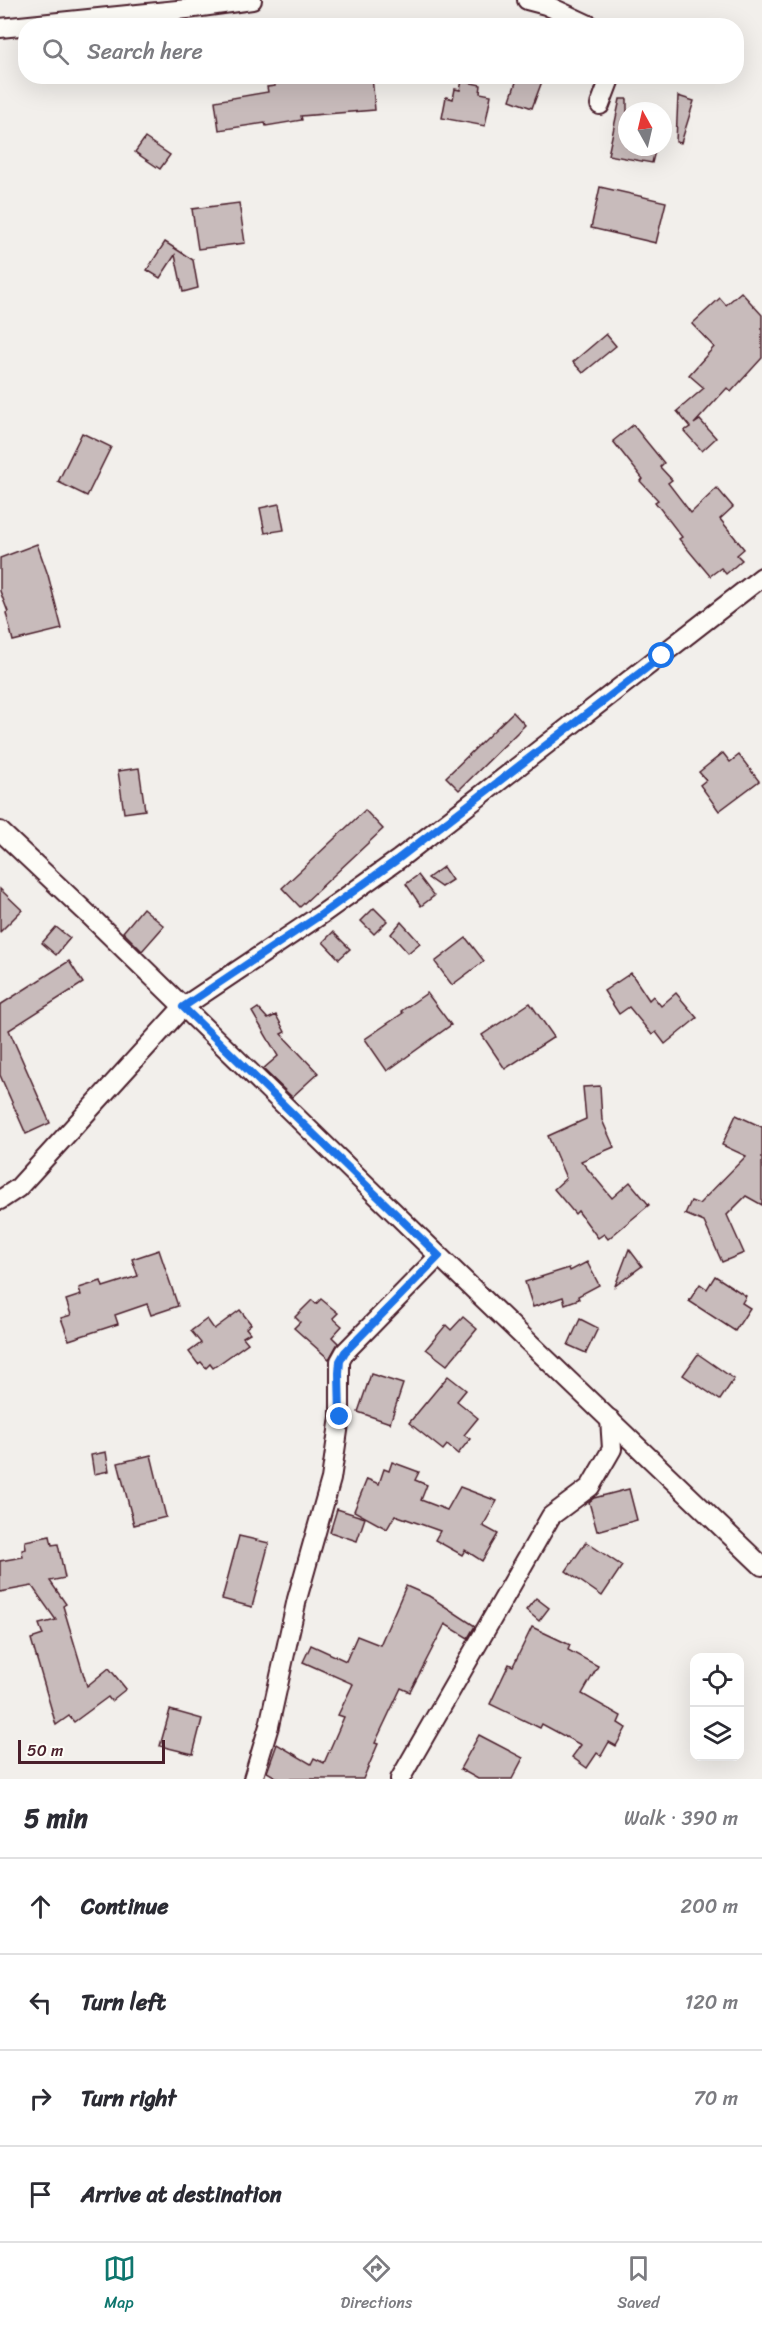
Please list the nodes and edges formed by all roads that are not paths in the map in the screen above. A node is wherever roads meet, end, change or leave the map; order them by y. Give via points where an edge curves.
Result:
1 (252, 0) edge
2 (527, 0) edge
3 (98, 18) edge
4 (574, 18) edge
5 (18, 26) edge
6 (0, 28) edge
7 (608, 84) edge
8 (600, 105) dead end
9 (762, 577) edge
10 (0, 831) edge
11 (183, 1007) junction
12 (0, 1200) edge
13 (439, 1256) junction
14 (610, 1419) junction
15 (762, 1566) edge
16 (253, 1779) edge
17 (400, 1779) edge

1 - 3 street
2 - 4 street
5 - 6 street
7 - 8 street
9 - 11 street via 399,859
10 - 11 street
11 - 12 street via 18,1188
11 - 13 street
13 - 14 street
13 - 16 street via 340,1361 340,1417 331,1479
14 - 15 street
14 - 17 street via 612,1449 590,1487 551,1516

